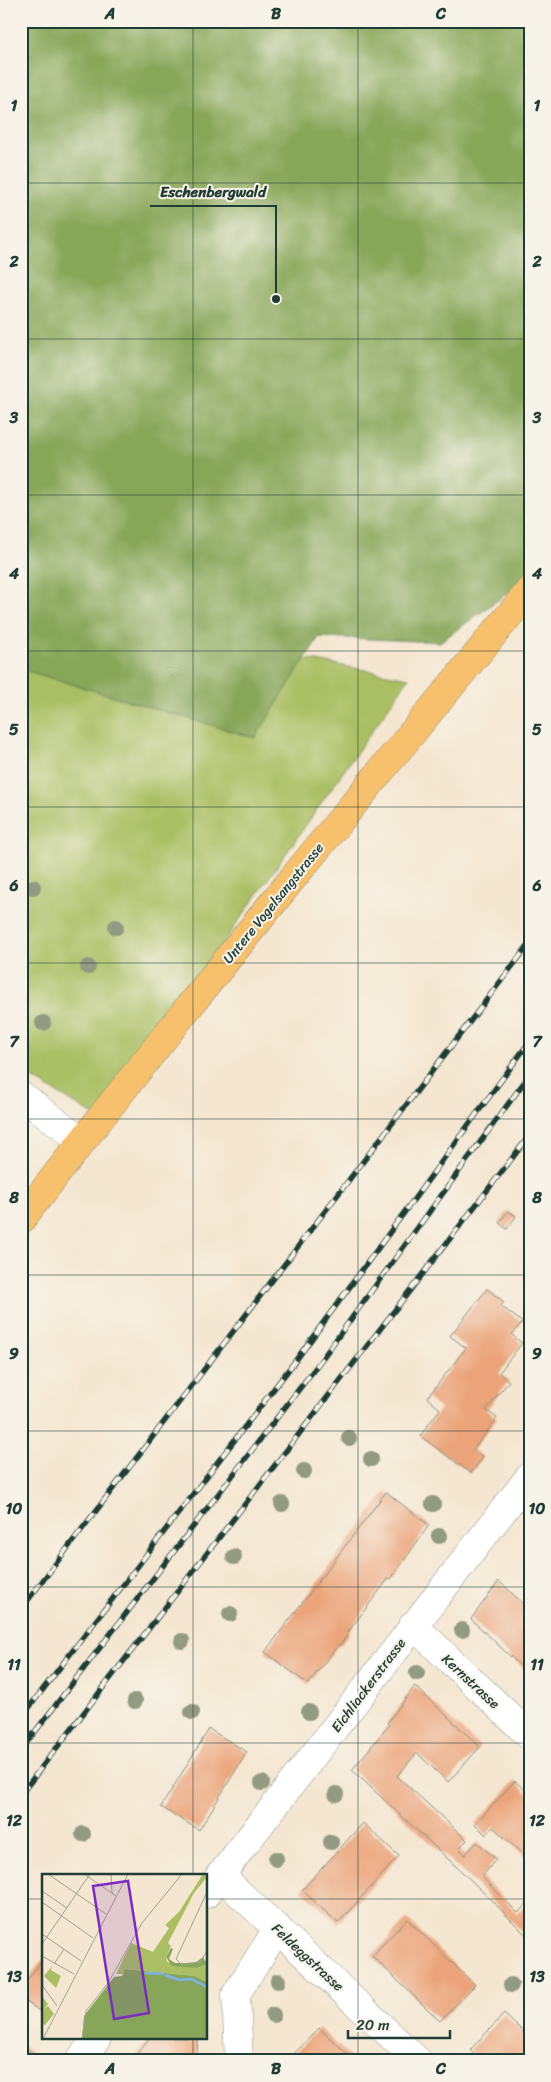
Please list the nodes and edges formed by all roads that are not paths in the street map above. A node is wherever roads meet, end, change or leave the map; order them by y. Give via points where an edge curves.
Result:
1 (530, 590) edge
2 (21, 1095) edge
3 (82, 1141) junction
4 (21, 1220) edge
5 (530, 1476) edge
6 (412, 1625) junction
7 (530, 1736) edge
8 (213, 1884) edge
9 (278, 1928) junction
10 (95, 2040) edge
11 (79, 2061) edge
12 (239, 2061) edge
13 (418, 2061) edge

1 - 3 main road, Untere Vogelsangstrasse via 346,812
2 - 3 street
3 - 4 main road, Untere Vogelsangstrasse
5 - 6 street, Eichliackerstrasse
6 - 7 street, Kernstrasse
6 - 8 street, Eichliackerstrasse
8 - 9 street, Feldeggstrasse
9 - 12 street via 236,1994
9 - 13 street, Feldeggstrasse
10 - 11 street

